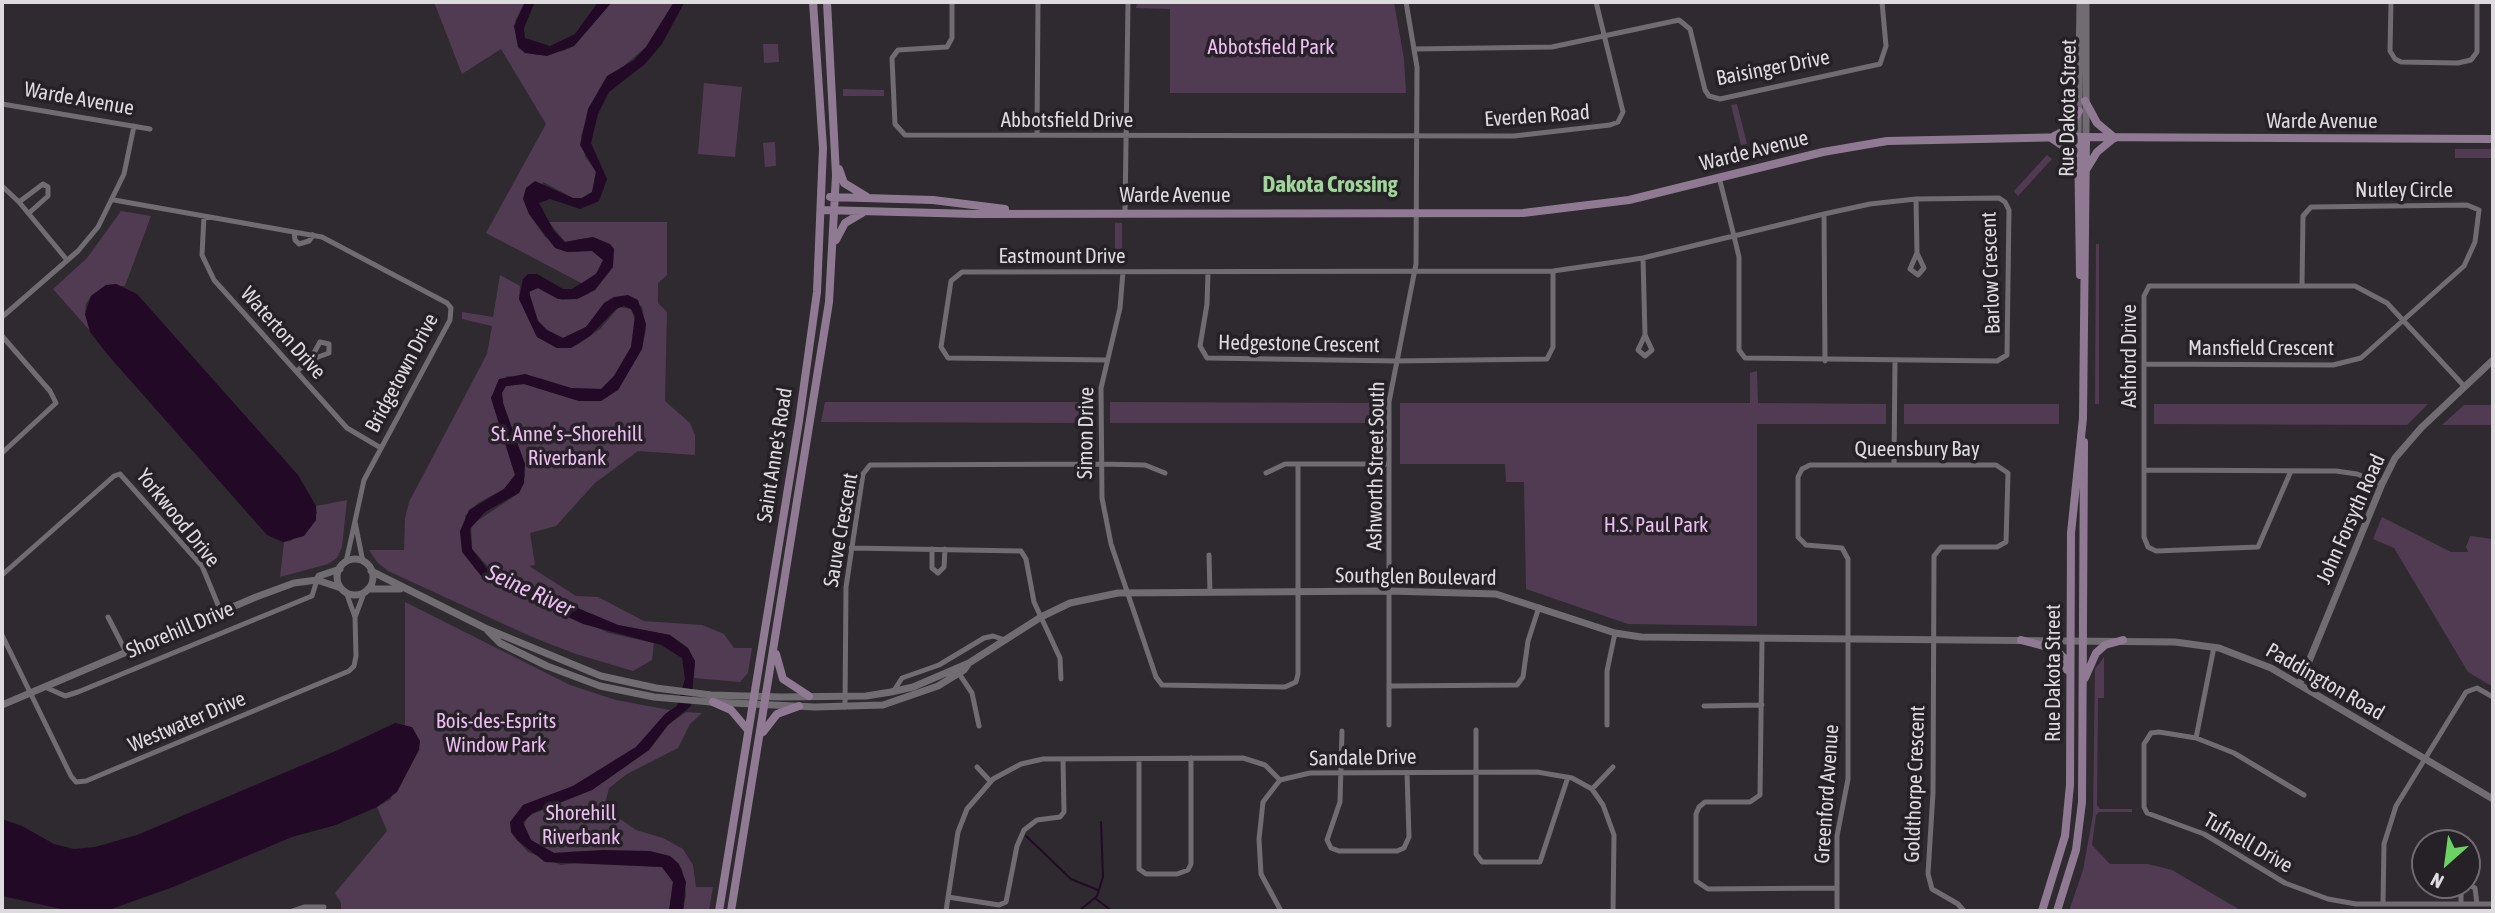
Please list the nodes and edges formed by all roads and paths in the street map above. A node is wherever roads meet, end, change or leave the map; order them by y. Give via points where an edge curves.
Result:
1 (813, 2) edge
2 (827, 2) edge
3 (952, 2) edge
4 (1038, 2) edge
5 (1128, 2) edge
6 (1406, 2) edge
7 (1596, 2) edge
8 (1882, 2) edge
9 (2080, 2) edge
10 (2086, 2) edge
11 (2391, 2) edge
12 (2477, 2) edge
13 (1605, 38) junction
14 (1415, 49) junction
15 (2085, 101) junction
16 (2, 104) edge
17 (2079, 111) junction
18 (134, 126) junction
19 (150, 129) dead end
20 (1037, 135) junction
21 (1125, 136) junction
22 (1417, 136) junction
23 (2052, 138) junction
24 (2082, 138) junction
25 (2115, 138) junction
26 (2493, 139) edge
27 (835, 149) junction
28 (2078, 165) junction
29 (2085, 172) junction
30 (1719, 177) junction
31 (2, 186) edge
32 (822, 197) junction
33 (835, 198) junction
34 (870, 198) junction
35 (1916, 199) junction
36 (114, 200) junction
37 (19, 202) junction
38 (822, 209) junction
39 (835, 210) junction
40 (876, 211) junction
41 (1026, 212) junction
42 (29, 213) junction
43 (1125, 213) junction
44 (1417, 213) junction
45 (1825, 214) junction
46 (204, 216) junction
47 (295, 232) junction
48 (313, 235) junction
49 (1734, 236) junction
50 (833, 249) junction
51 (1917, 253) dead end
52 (1643, 258) junction
53 (67, 261) junction
54 (1553, 271) junction
55 (1123, 272) junction
56 (1208, 272) junction
57 (1416, 273) junction
58 (2302, 285) junction
59 (2083, 299) junction
60 (2, 317) edge
61 (2405, 322) junction
62 (1645, 335) dead end
63 (2, 337) edge
64 (310, 360) dead end
65 (1107, 360) junction
66 (1396, 360) junction
67 (2493, 360) edge
68 (1825, 361) junction
69 (1895, 361) junction
70 (2144, 364) junction
71 (297, 371) junction
72 (2465, 387) junction
73 (2082, 432) junction
74 (381, 448) junction
75 (2, 453) edge
76 (1101, 464) junction
77 (1298, 464) junction
78 (1389, 464) junction
79 (1894, 465) junction
80 (2144, 470) junction
81 (2291, 471) junction
82 (1165, 473) dead end
83 (1266, 474) dead end
84 (2382, 484) junction
85 (355, 519) junction
86 (851, 548) junction
87 (932, 549) junction
88 (945, 549) junction
89 (1209, 555) dead end
90 (346, 562) junction
91 (363, 562) junction
92 (340, 569) junction
93 (371, 570) junction
94 (2, 575) edge
95 (317, 580) junction
96 (405, 589) junction
97 (343, 590) junction
98 (366, 591) junction
99 (1389, 591) junction
100 (1128, 593) junction
101 (1210, 593) junction
102 (1298, 593) junction
103 (1539, 607) junction
104 (221, 612) junction
105 (108, 617) dead end
106 (355, 617) junction
107 (1041, 617) junction
108 (485, 628) junction
109 (1615, 634) junction
110 (2, 635) edge
111 (1848, 637) junction
112 (1933, 638) junction
113 (1762, 639) junction
114 (1005, 640) junction
115 (2021, 640) junction
116 (2070, 640) junction
117 (2123, 640) junction
118 (2083, 641) junction
119 (775, 644) junction
120 (2214, 647) junction
121 (126, 652) junction
122 (957, 671) junction
123 (2070, 678) junction
124 (1061, 679) dead end
125 (2300, 683) junction
126 (2082, 684) junction
127 (1390, 686) junction
128 (45, 687) junction
129 (893, 692) junction
130 (30, 693) junction
131 (809, 696) junction
132 (845, 696) junction
133 (2493, 698) edge
134 (754, 699) junction
135 (712, 700) junction
136 (766, 700) junction
137 (2, 705) edge
138 (1762, 705) junction
139 (799, 706) junction
140 (1704, 706) dead end
141 (845, 707) junction
142 (1389, 725) dead end
143 (1607, 725) dead end
144 (979, 726) dead end
145 (748, 730) junction
146 (1476, 730) dead end
147 (1342, 731) dead end
148 (760, 738) junction
149 (2196, 738) junction
150 (1191, 758) junction
151 (1063, 759) junction
152 (1139, 759) junction
153 (2424, 760) junction
154 (977, 767) dead end
155 (1613, 767) dead end
156 (1476, 772) junction
157 (1341, 773) junction
158 (1407, 773) junction
159 (1568, 777) junction
160 (1280, 780) junction
161 (990, 781) junction
162 (1592, 789) junction
163 (2304, 795) dead end
164 (2493, 799) edge
165 (1837, 888) junction
166 (948, 897) junction
167 (2461, 899) edge
168 (2476, 899) edge
169 (2383, 904) junction
170 (2461, 904) junction
171 (2477, 904) junction
172 (2493, 904) edge
173 (324, 907) dead end
174 (292, 911) edge
175 (719, 911) edge
176 (732, 911) edge
177 (946, 911) edge
178 (1281, 911) edge
179 (1613, 911) edge
180 (1837, 911) edge
181 (1964, 911) edge
182 (2042, 911) edge
183 (2057, 911) edge

1 - 32 main road, Saint Anne's Road via 823,131
2 - 27 main road, Saint Anne's Road
3 - 20 street, Abbotsfield Drive via 952,38 947,47 902,50 891,58 897,129 909,135
4 - 20 street
5 - 21 street
6 - 14 street, Ashworth Street South
7 - 13 street, Everden Road
8 - 13 street, Baisinger Drive via 1886,36 1880,64 1720,99 1705,90 1690,29 1683,21
9 - 17 street, Rue Dakota Street
10 - 15 street, Rue Dakota Street
11 - 12 street via 2390,51 2395,59 2453,63 2475,57
13 - 14 street, Baisinger Drive via 1525,49
13 - 22 street, Everden Road via 1623,112 1614,124 1535,136
14 - 22 street, Ashworth Street South
15 - 24 street, Rue Dakota Street
15 - 25 main road via 2097,123
16 - 18 street, Warde Avenue
17 - 23 main road via 2070,128
17 - 24 street, Rue Dakota Street
18 - 19 street, Warde Avenue
18 - 36 street
20 - 21 street, Abbotsfield Drive
21 - 22 street, Abbotsfield Drive
21 - 43 street
22 - 44 street, Ashworth Street South
23 - 24 main road, Warde Avenue
23 - 28 main road
23 - 30 main road, Warde Avenue via 1887,141
24 - 25 main road, Warde Avenue
24 - 28 main road, Rue Dakota Street
24 - 29 main road, Rue Dakota Street
25 - 26 main road, Warde Avenue
25 - 29 main road via 2097,152
27 - 33 main road, Saint Anne's Road
27 - 34 main road via 844,183
28 - 59 main road, Rue Dakota Street
29 - 59 main road, Rue Dakota Street
30 - 44 main road, Warde Avenue via 1569,210
30 - 49 street, Barlow Crescent
31 - 37 street
32 - 33 main road, Warde Avenue
32 - 38 main road, Saint Anne's Road
33 - 34 main road, Warde Avenue
33 - 39 main road, Saint Anne's Road
34 - 41 main road, Warde Avenue via 933,200
35 - 45 street, Barlow Crescent
35 - 51 street
35 - 69 street, Barlow Crescent via 1999,198 2007,205 2009,349 1999,360
36 - 46 street, Bridgetown Drive
36 - 53 street via 98,227
37 - 42 street
37 - 42 street via 43,184 48,187 48,196
38 - 39 main road, Warde Avenue
38 - 134 main road, Saint Anne's Road via 808,358
39 - 40 main road, Warde Avenue
39 - 50 main road, Saint Anne's Road
40 - 41 main road, Warde Avenue
40 - 50 main road via 847,221
41 - 43 main road, Warde Avenue
42 - 53 street
43 - 44 main road, Warde Avenue
44 - 57 street, Ashworth Street South
45 - 49 street, Barlow Crescent
45 - 68 street
46 - 47 street, Bridgetown Drive
46 - 71 street, Waterton Drive via 202,255 209,273
47 - 48 street, Bridgetown Drive
47 - 48 street, Bridgetown Drive via 299,244 309,242
48 - 74 street, Bridgetown Drive via 451,308 450,320
49 - 52 street, Barlow Crescent
49 - 68 street, Barlow Crescent via 1740,267 1741,354 1751,360
50 - 119 main road, Saint Anne's Road via 826,331
52 - 54 street, Barlow Crescent
52 - 62 street
53 - 60 street
54 - 57 street, Barlow Crescent
54 - 66 street via 1553,347 1547,359
55 - 56 street, Eastmount Drive
55 - 65 street, Simon Drive via 1120,309
55 - 65 street, Eastmount Drive via 962,272 950,285 941,347 948,358
56 - 57 street, Eastmount Drive
56 - 66 street, Hedgestone Crescent via 1200,346 1207,358
57 - 66 street, Ashworth Street South
58 - 61 street, Ashford Drive via 2366,290
58 - 61 street, Nutley Circle via 2303,216 2311,207 2477,208 2478,229 2464,266
58 - 70 street, Ashford Drive via 2149,286 2144,296
59 - 73 main road, Rue Dakota Street
61 - 70 street, Mansfield Crescent via 2369,353 2345,364
61 - 72 street, Ashford Drive
63 - 75 street via 56,403
64 - 71 street
65 - 76 street, Simon Drive via 1101,388
66 - 78 street, Ashworth Street South via 1390,395
67 - 72 street, John Forsyth Road
68 - 69 street, Barlow Crescent
69 - 79 street
70 - 80 street, Ashford Drive
71 - 74 street, Waterton Drive via 347,428
72 - 84 street, John Forsyth Road via 2412,437
73 - 116 main road, Rue Dakota Street via 2071,520
73 - 118 main road, Rue Dakota Street
74 - 85 street, Bridgetown Drive via 362,484
76 - 82 street, Sauve Crescent via 1144,465
76 - 86 street, Sauve Crescent via 872,464 863,474
76 - 100 street, Simon Drive via 1105,519
77 - 78 street
77 - 83 street via 1285,464
77 - 102 street
78 - 99 street, Ashworth Street South
79 - 111 street, Queensbury Bay via 1810,465 1798,477 1801,542 1839,547 1847,554
79 - 112 street, Queensbury Bay via 1996,465 2008,472 2006,542 1997,547 1941,547 1935,555
80 - 81 street
80 - 81 street, Ashford Drive via 2144,537 2156,551 2258,547
81 - 84 street via 2347,472
84 - 125 street, John Forsyth Road
85 - 90 street, Bridgetown Drive
85 - 91 street, Bridgetown Drive
86 - 87 street
86 - 132 street, Sauve Crescent via 844,605
87 - 88 street
87 - 88 street via 933,569 938,573 944,567
88 - 107 street via 1021,551
89 - 101 street
90 - 91 street
90 - 92 street
91 - 93 street
92 - 95 street, Shorehill Drive
92 - 97 street
93 - 96 street
93 - 98 street via 373,581
94 - 104 street, Yorkwood Drive via 120,474 202,566
95 - 97 street
95 - 104 street, Shorehill Drive via 294,583
95 - 128 street, Shorehill Drive via 312,596 72,695
96 - 98 street
96 - 108 street
97 - 98 street
97 - 106 street, Westwater Drive
98 - 106 street, Westwater Drive
99 - 102 street, Southglen Boulevard
99 - 103 street, Southglen Boulevard via 1496,594
99 - 127 street, Ashworth Street South
100 - 101 street, Southglen Boulevard
100 - 102 street, Simon Drive via 1162,685 1285,687 1298,679
100 - 107 street, Southglen Boulevard via 1085,599
101 - 102 street, Southglen Boulevard
103 - 109 street, Southglen Boulevard
103 - 127 street via 1528,641 1524,677 1517,685
104 - 121 street, Shorehill Drive
105 - 121 street
106 - 130 street, Westwater Drive via 356,656 349,671 86,781 76,782 71,776
107 - 114 street, Southglen Boulevard
107 - 124 street via 1060,657
108 - 135 street via 601,676
108 - 135 street via 500,642 547,666 600,686 654,697
109 - 113 street, Southglen Boulevard
109 - 143 street via 1607,671
110 - 130 street
111 - 112 street, Southglen Boulevard
111 - 113 street, Southglen Boulevard
111 - 165 street, Greenford Avenue via 1848,779 1837,836
112 - 115 street, Southglen Boulevard
112 - 181 street, Goldthorpe Crescent via 1928,881 1935,893
113 - 138 street
114 - 122 street, Southglen Boulevard
114 - 129 street, Southglen Boulevard via 984,638 939,665 902,678
115 - 116 street, Southglen Boulevard
115 - 123 main road via 2055,649
116 - 118 street, Southglen Boulevard
116 - 123 main road, Rue Dakota Street
117 - 118 street, Paddington Road
117 - 120 street, Paddington Road
117 - 126 main road via 2096,653
118 - 126 main road, Rue Dakota Street
119 - 131 main road via 783,679
119 - 136 main road, Saint Anne's Road
120 - 125 street, Paddington Road
120 - 149 street
121 - 128 street, Shorehill Drive
122 - 129 street, Southglen Boulevard
122 - 141 street, Southglen Boulevard via 909,698
122 - 144 street via 974,699
123 - 182 main road, Rue Dakota Street via 2067,816 2058,867
125 - 153 street, Paddington Road
126 - 183 main road, Rue Dakota Street via 2081,818
127 - 142 street, Ashworth Street South
128 - 130 street, Shorehill Drive
129 - 132 street, Southglen Boulevard
130 - 137 street, Shorehill Drive
131 - 132 street, Southglen Boulevard
131 - 136 street, Southglen Boulevard
132 - 141 street, Sauve Crescent
133 - 153 street via 2477,688 2466,692
134 - 135 street
134 - 136 street, Southglen Boulevard
134 - 145 main road, Saint Anne's Road
135 - 145 main road via 731,710
136 - 139 street, Southglen Boulevard
136 - 148 main road, Saint Anne's Road
138 - 140 street
138 - 165 street via 1760,795 1750,802 1705,802 1699,807 1696,881 1708,889
139 - 141 street, Southglen Boulevard
139 - 148 main road via 777,714
145 - 175 main road, Saint Anne's Road
146 - 156 street
147 - 157 street
148 - 176 main road, Saint Anne's Road
149 - 163 street, Tufnell Drive via 2234,753
149 - 169 street, Tufnell Drive via 2159,732 2148,736 2144,747 2147,813 2204,834 2307,892 2348,903
150 - 152 street, Sandale Drive
150 - 152 street via 1191,864 1177,874 1146,874 1139,869
150 - 160 street, Sandale Drive via 1251,759
151 - 152 street, Sandale Drive
151 - 161 street, Sandale Drive via 1032,761
151 - 166 street via 1064,812 1060,817 1032,822 1021,835 1006,902 994,905
153 - 164 street, Paddington Road
153 - 169 street via 2387,828
154 - 161 street
155 - 162 street
156 - 158 street, Sandale Drive
156 - 159 street, Sandale Drive via 1550,772
156 - 159 street via 1476,854 1488,864 1535,864 1543,859
157 - 158 street, Sandale Drive
157 - 158 street via 1340,802 1327,840 1339,851 1404,848 1409,837
157 - 160 street, Sandale Drive via 1300,774
159 - 162 street, Sandale Drive
160 - 178 street via 1263,802 1259,839 1261,874
161 - 166 street, Sandale Drive via 974,797 960,825
162 - 179 street via 1608,814 1614,835
165 - 180 street, Greenford Avenue
166 - 177 street, Sandale Drive
167 - 170 street
168 - 171 street
169 - 170 street, Tufnell Drive
170 - 171 street, Tufnell Drive
171 - 172 street, Tufnell Drive
173 - 174 street

